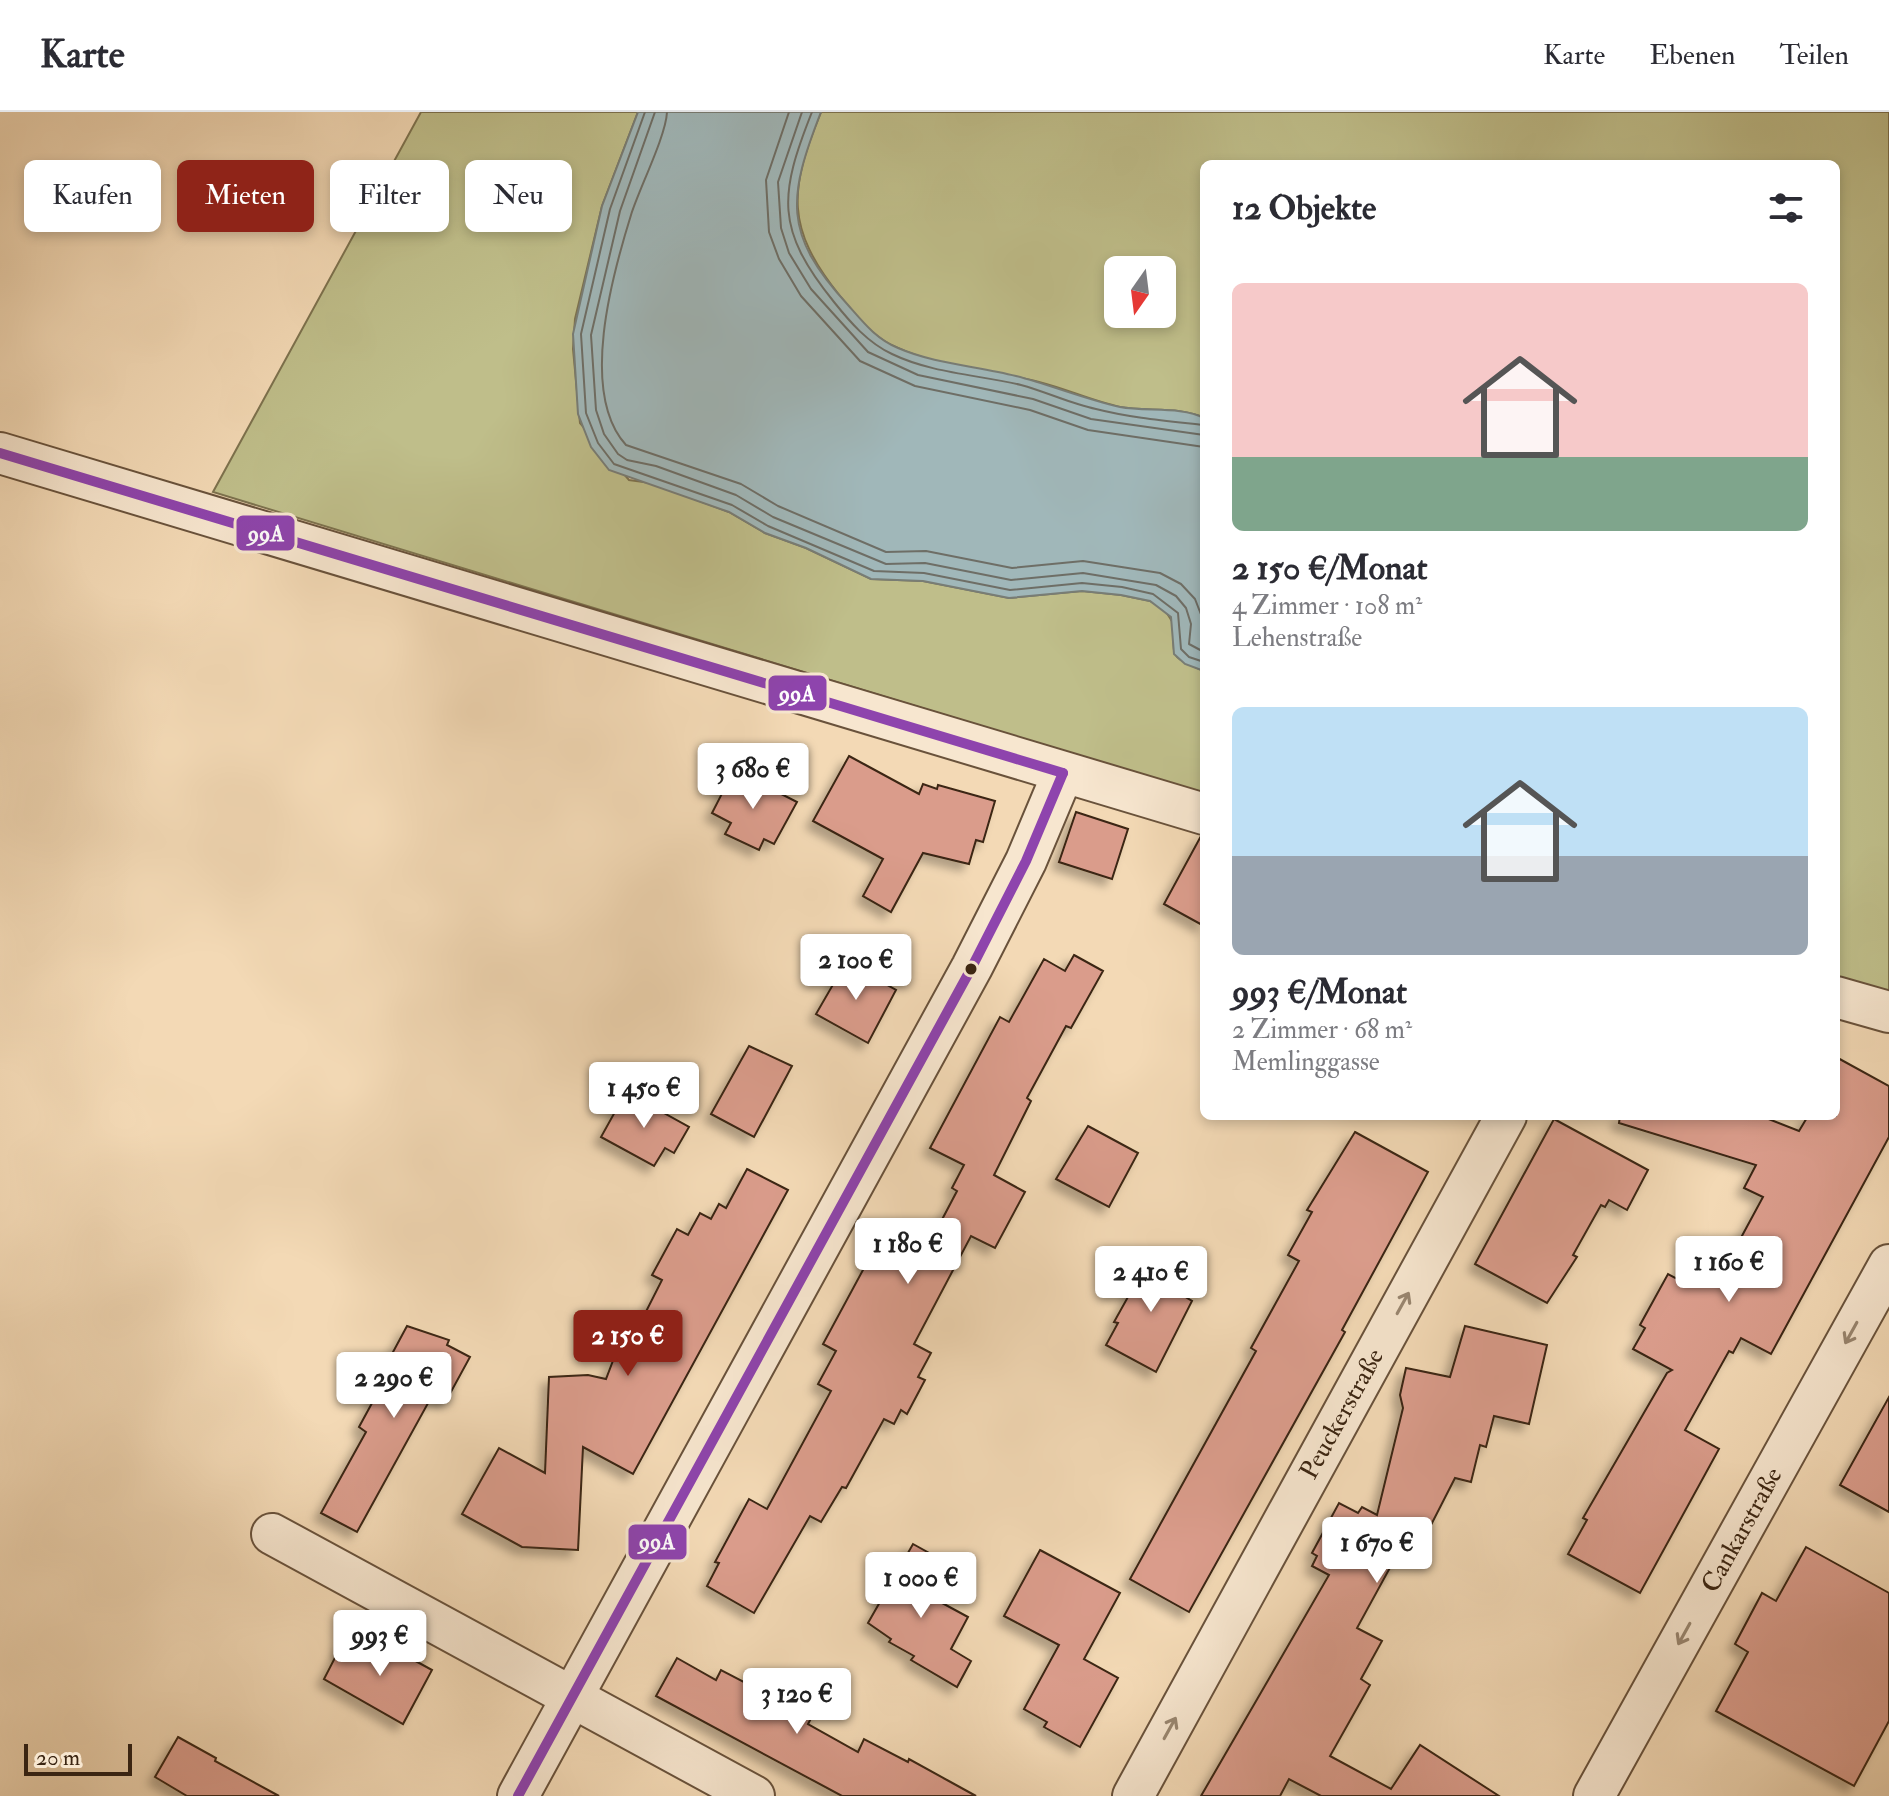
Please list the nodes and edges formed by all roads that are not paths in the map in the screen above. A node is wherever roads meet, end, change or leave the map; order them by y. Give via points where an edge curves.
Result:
1 (0, 453) edge
2 (1063, 773) junction
3 (1200, 813) edge
4 (1840, 998) edge
5 (1889, 1012) edge
6 (1504, 1120) edge
7 (1889, 1265) edge
8 (272, 1534) dead end
9 (572, 1697) junction
10 (518, 1796) edge
11 (754, 1796) edge
12 (1133, 1796) edge
13 (1594, 1796) edge

1 - 2 street
2 - 3 street
2 - 9 street via 972,967
4 - 5 street
12 -> 6 street, Peuckerstraße
7 -> 13 street, Cankarstraße
8 - 9 street
9 - 10 street
9 - 11 street

